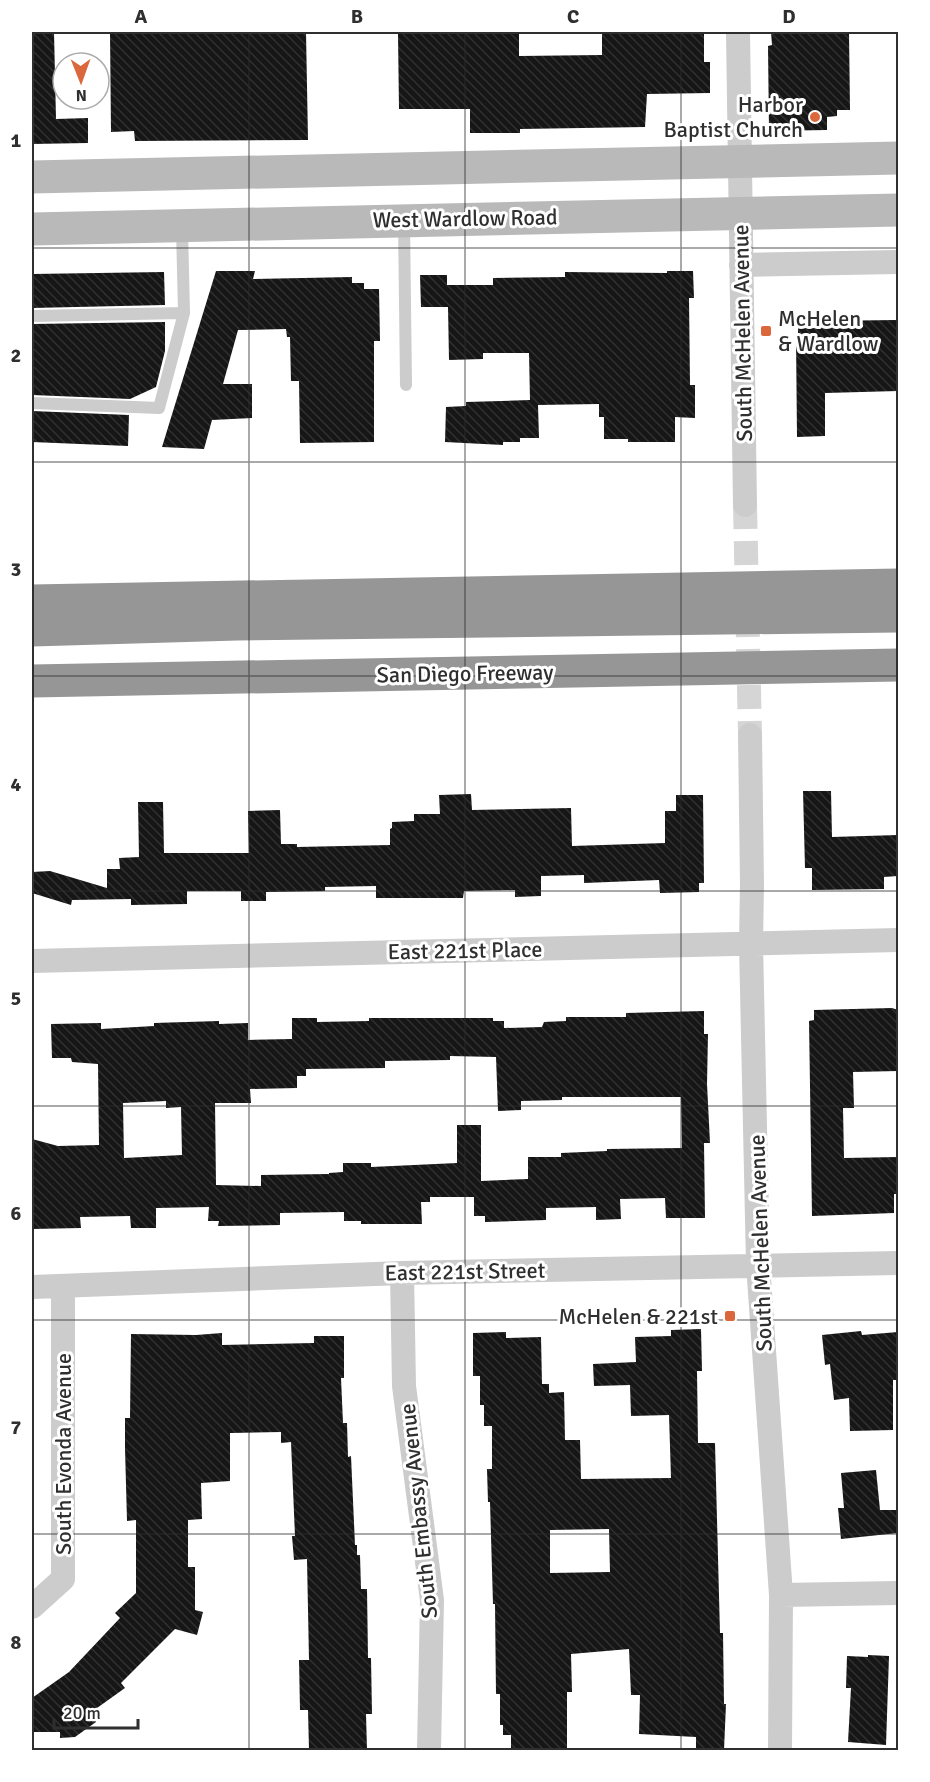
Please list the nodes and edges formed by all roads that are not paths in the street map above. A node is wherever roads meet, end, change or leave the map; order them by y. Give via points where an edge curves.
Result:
1 (738, 32) edge
2 (898, 158) edge
3 (741, 161) junction
4 (32, 177) edge
5 (898, 210) edge
6 (741, 213) junction
7 (404, 220) junction
8 (182, 225) junction
9 (32, 229) edge
10 (898, 262) edge
11 (741, 265) junction
12 (184, 313) junction
13 (32, 316) edge
14 (406, 385) dead end
15 (32, 403) edge
16 (745, 505) tunnel mouth
17 (898, 585) edge
18 (32, 601) edge
19 (898, 616) edge
20 (32, 630) edge
21 (898, 636) edge
22 (32, 650) edge
23 (898, 665) edge
24 (32, 681) edge
25 (750, 735) tunnel mouth
26 (898, 940) edge
27 (751, 944) junction
28 (32, 961) edge
29 (898, 1263) edge
30 (758, 1264) junction
31 (402, 1273) junction
32 (63, 1286) junction
33 (32, 1287) edge
34 (898, 1593) edge
35 (781, 1595) junction
36 (32, 1607) edge
37 (429, 1750) edge
38 (780, 1750) edge

1 - 3 street, South McHelen Avenue
2 - 3 main road
3 - 4 main road
3 - 6 street, South McHelen Avenue
5 - 6 main road, West Wardlow Road
6 - 7 main road, West Wardlow Road
6 - 11 street, South McHelen Avenue
7 - 8 main road, West Wardlow Road
7 - 14 lane
8 - 9 main road, West Wardlow Road
8 - 12 lane
10 - 11 street
11 - 16 street, South McHelen Avenue
12 - 13 lane
12 - 15 lane via 159,408
17 - 18 highway
19 - 20 highway
21 - 22 highway
23 - 24 highway, San Diego Freeway
25 - 27 street, South McHelen Avenue
26 - 27 street, East 221st Place
27 - 28 street, East 221st Place
27 - 30 street, South McHelen Avenue
29 - 30 street, East 221st Street
30 - 31 street, East 221st Street
30 - 35 street, South McHelen Avenue
31 - 32 street, East 221st Street
31 - 37 street, South Embassy Avenue via 404,1386 432,1600
32 - 33 street, East 221st Street
32 - 36 street, South Evonda Avenue via 63,1579
34 - 35 street
35 - 38 street, South McHelen Avenue

